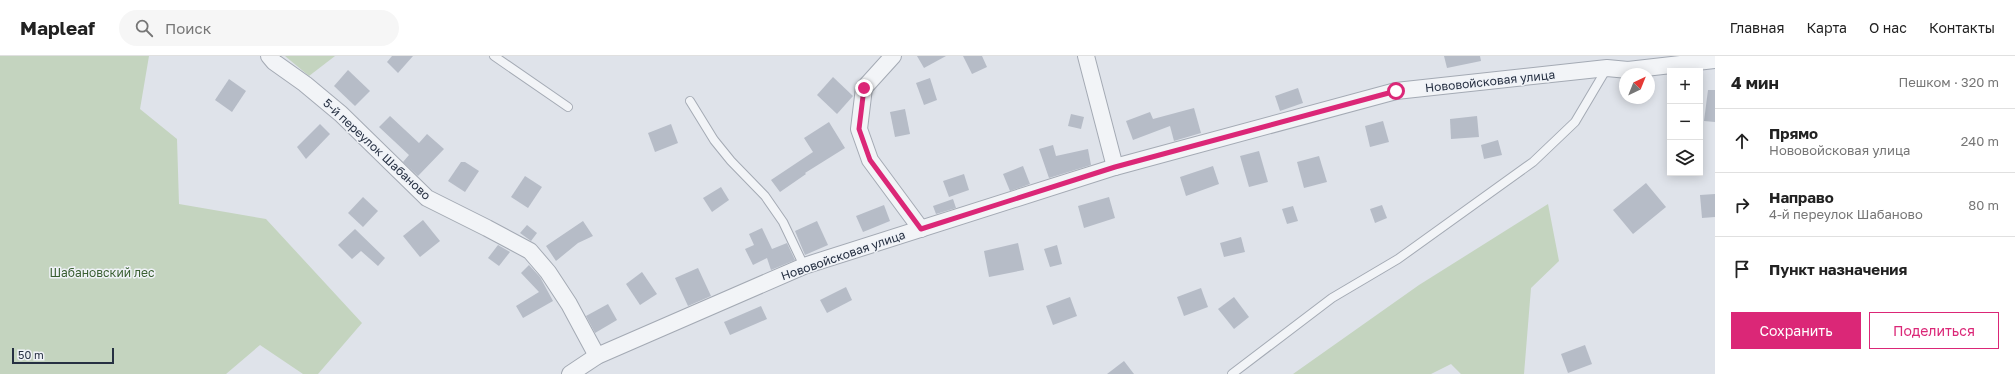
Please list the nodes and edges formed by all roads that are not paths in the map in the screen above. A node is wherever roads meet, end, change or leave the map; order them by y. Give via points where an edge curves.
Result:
1 (269, 56) edge
2 (494, 56) edge
3 (893, 56) edge
4 (1086, 56) edge
5 (1715, 60) edge
6 (1630, 63) edge
7 (1607, 68) junction
8 (690, 101) dead end
9 (568, 107) dead end
10 (1115, 167) junction
11 (921, 229) junction
12 (804, 266) junction
13 (597, 356) junction
14 (570, 374) edge
15 (1232, 374) edge

1 - 13 street, 5-й переулок Шабаново via 341,114 427,198 530,251 548,272 569,304
2 - 9 lane
3 - 11 street via 864,88 859,129 870,160
4 - 10 street
5 - 6 street, Нововойсковая улица
6 - 7 street, Нововойсковая улица
7 - 10 street, Нововойсковая улица via 1396,91
7 - 15 lane via 1575,122 1533,162 1398,259 1332,298
8 - 12 lane via 714,140 765,196 783,222
10 - 11 street, Нововойсковая улица
11 - 12 street, Нововойсковая улица
12 - 13 street, Нововойсковая улица
13 - 14 street, Нововойсковая улица

